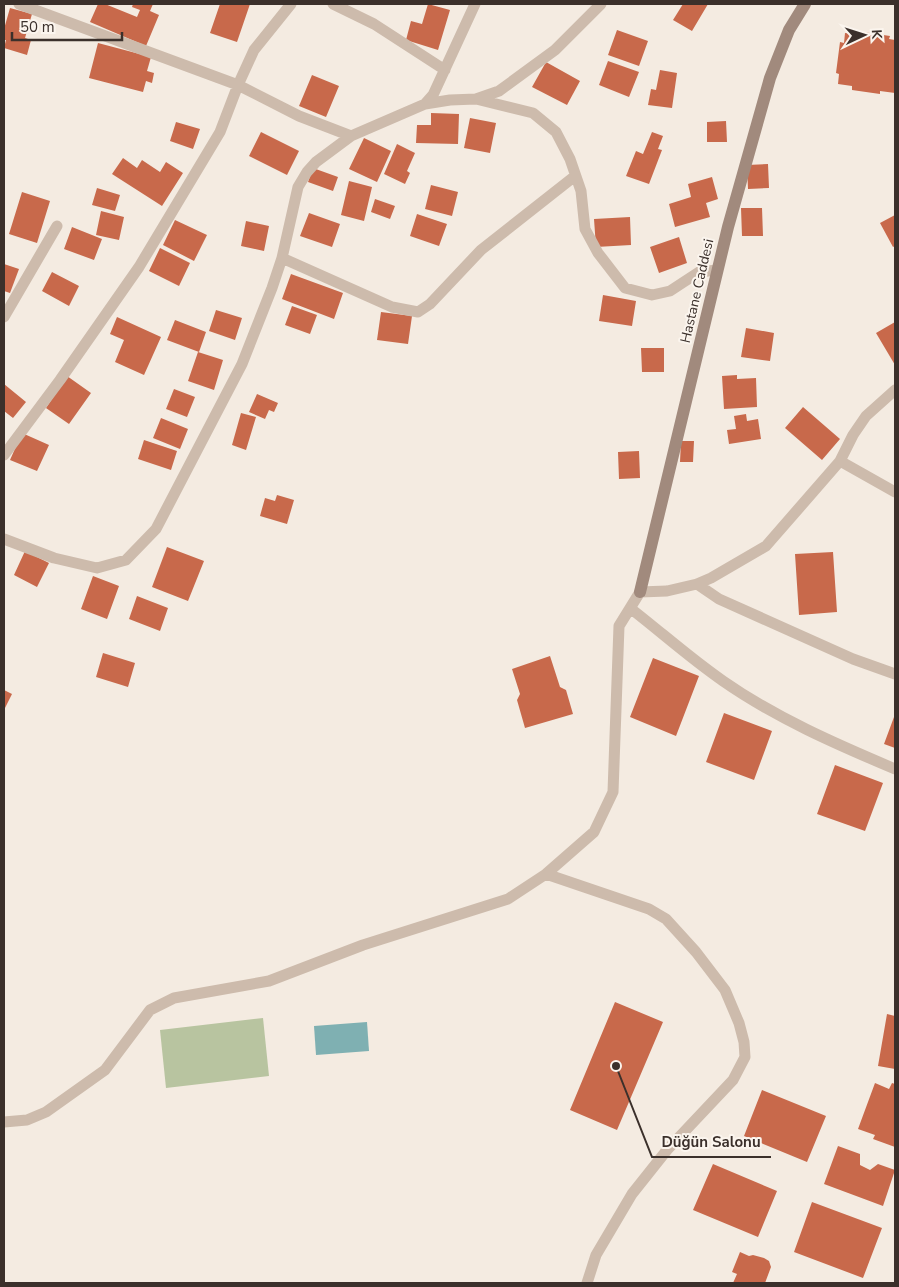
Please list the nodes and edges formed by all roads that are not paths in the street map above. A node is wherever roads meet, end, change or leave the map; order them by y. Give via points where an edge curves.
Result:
1 (19, 4) edge
2 (291, 4) edge
3 (332, 4) edge
4 (475, 4) edge
5 (601, 4) edge
6 (805, 4) edge
7 (444, 70) junction
8 (238, 85) junction
9 (476, 99) junction
10 (425, 104) junction
11 (351, 136) junction
12 (575, 176) junction
13 (57, 226) dead end
14 (282, 258) junction
15 (717, 270) junction
16 (4, 317) edge
17 (895, 390) edge
18 (4, 455) edge
19 (840, 462) junction
20 (895, 492) edge
21 (4, 539) edge
22 (697, 584) junction
23 (640, 592) junction
24 (630, 608) junction
25 (895, 674) edge
26 (895, 769) edge
27 (546, 874) junction
28 (4, 1122) edge
29 (587, 1283) edge

1 - 8 street
2 - 8 street via 254,50
3 - 7 street via 374,24
4 - 7 street
5 - 9 street via 556,50 499,91
6 - 15 street, Hastane Caddesi via 789,30 770,78
7 - 10 street via 433,95
8 - 11 street via 299,116
8 - 18 street via 220,132 139,267
9 - 10 street
9 - 12 street via 533,113 556,132
10 - 11 street
11 - 14 street via 316,162 298,187
12 - 14 street via 481,250 430,304 418,312 392,307
12 - 15 street via 581,192 585,229 598,253 625,288 652,295 670,291 699,272
13 - 16 street
14 - 21 street via 237,372 156,529 126,560 97,568 54,558
15 - 23 street, Hastane Caddesi
17 - 19 street via 866,416
19 - 20 street
19 - 22 street via 766,546
22 - 23 street via 674,590
22 - 25 street via 719,599 853,659
23 - 24 street
24 - 26 street via 752,700
24 - 27 street via 619,626 612,792 594,832
27 - 28 street via 508,899 363,945 269,981 174,998 150,1010 105,1070 46,1112 27,1120
27 - 29 street via 649,909 666,919 725,990 744,1042 745,1057 733,1080 667,1150 632,1194 596,1255

